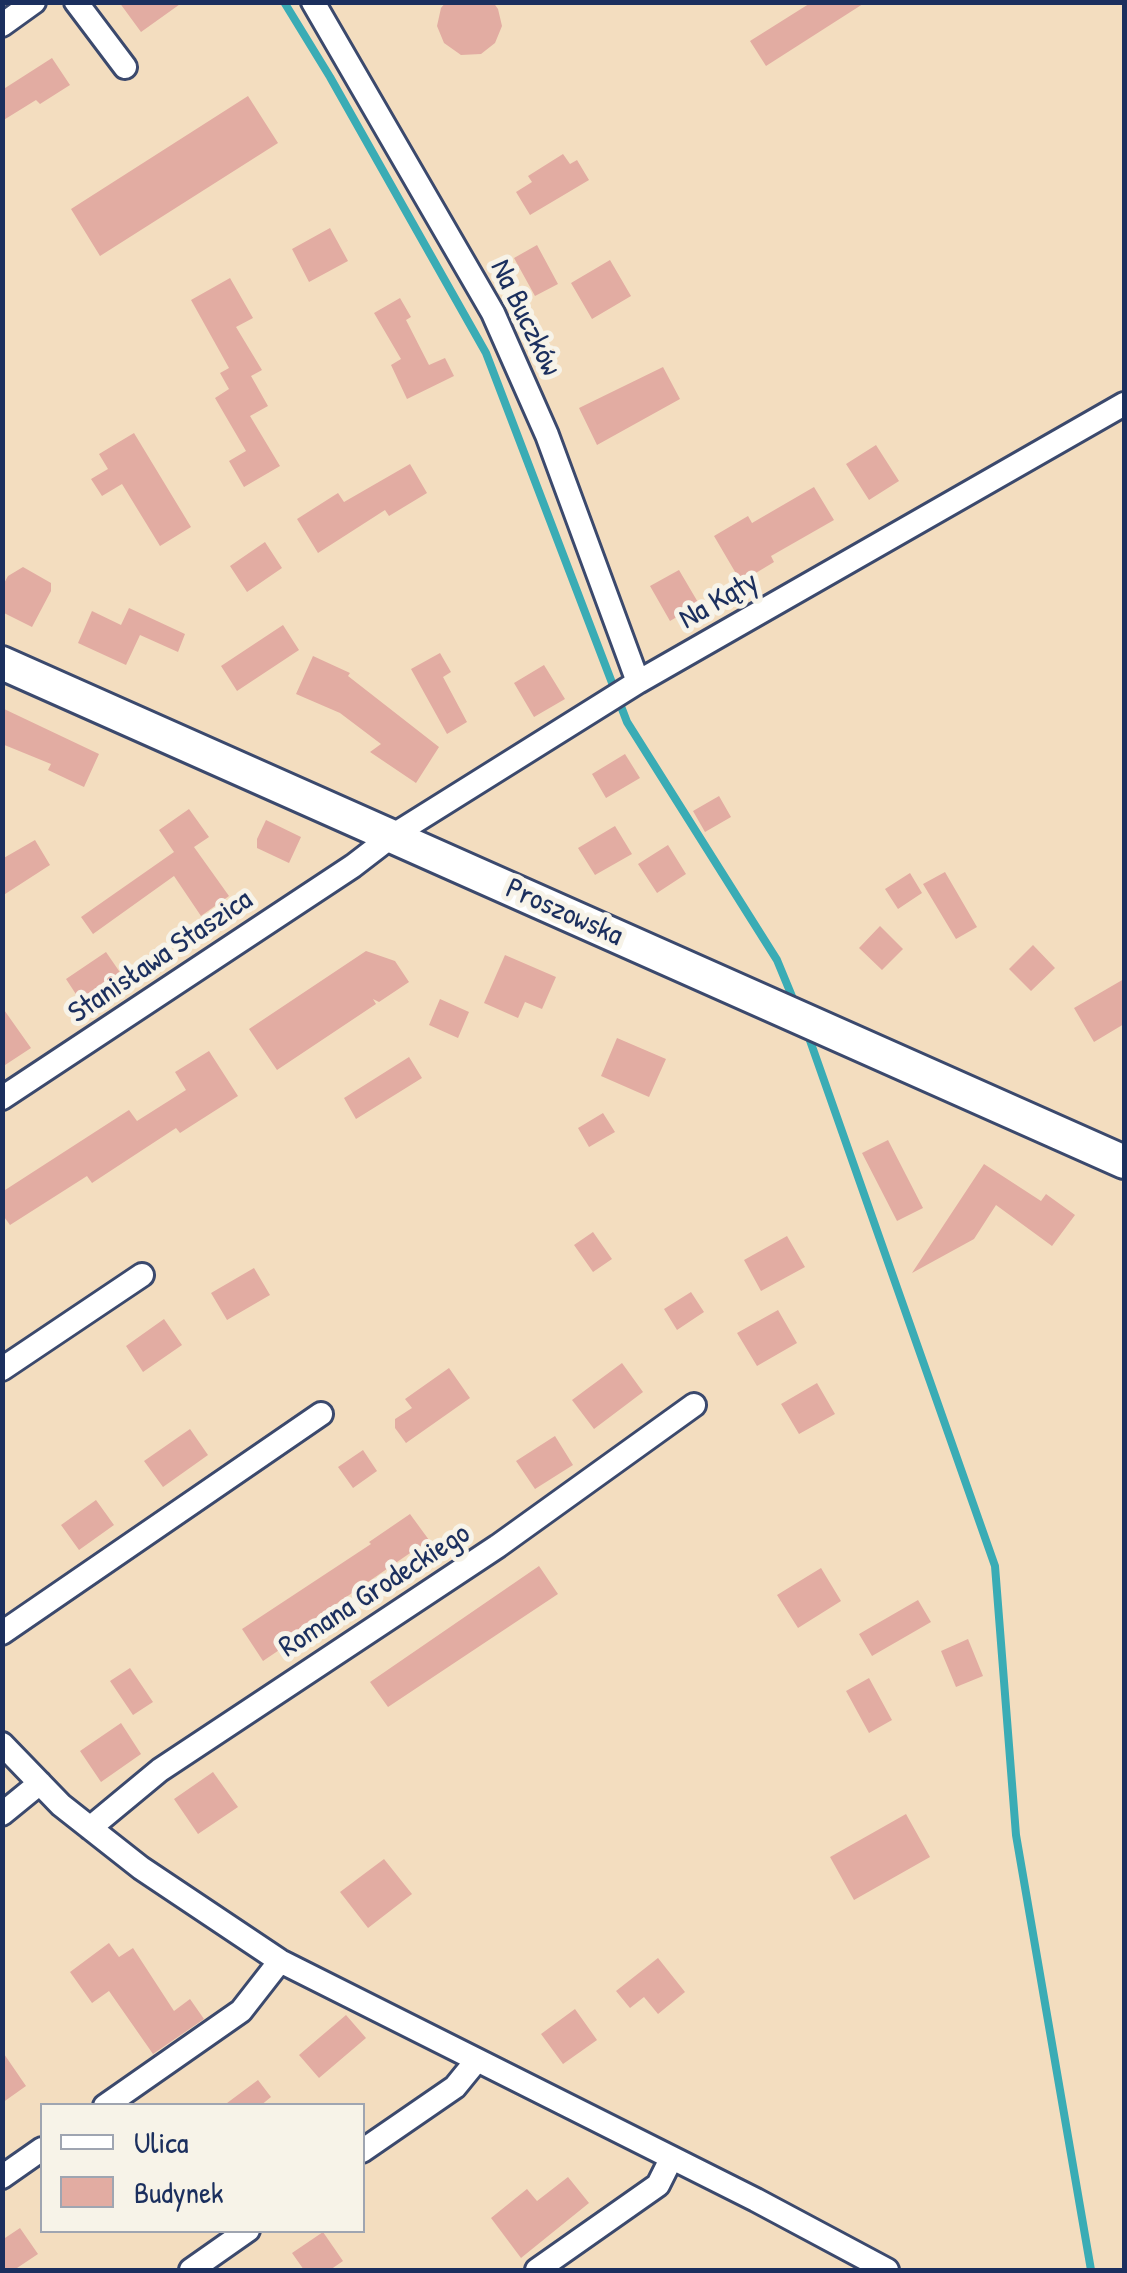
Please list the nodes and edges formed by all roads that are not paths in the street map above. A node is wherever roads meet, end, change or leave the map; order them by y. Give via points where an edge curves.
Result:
1 (34, 2) edge
2 (76, 2) edge
3 (313, 2) edge
4 (2, 25) edge
5 (124, 67) dead end
6 (1124, 404) edge
7 (2, 663) edge
8 (633, 685) junction
9 (392, 836) junction
10 (352, 866) joint
11 (2, 1098) edge
12 (1124, 1162) edge
13 (142, 1275) dead end
14 (2, 1369) edge
15 (694, 1405) dead end
16 (321, 1414) dead end
17 (2, 1632) edge
18 (2, 1744) edge
19 (40, 1783) junction
20 (2, 1814) edge
21 (90, 1828) junction
22 (280, 1962) junction
23 (477, 2060) junction
24 (109, 2103) edge
25 (365, 2149) edge
26 (40, 2150) edge
27 (671, 2158) junction
28 (2, 2177) edge
29 (244, 2233) edge
30 (191, 2270) edge
31 (537, 2270) edge
32 (887, 2270) edge

1 - 4 street
2 - 5 street
3 - 8 street, Na Buczków via 493,313 547,435
6 - 8 street, Na Kąty
7 - 9 main road, Proszowska
8 - 9 street, Na Kąty
9 - 10 street, Na Kąty
9 - 12 main road, Proszowska
10 - 11 street, Stanisława Staszica
13 - 14 street
15 - 21 street, Romana Grodeckiego via 498,1546 160,1770
16 - 17 street
18 - 19 street
19 - 20 street
19 - 21 street
21 - 22 street
22 - 23 street
22 - 24 street via 241,2011
23 - 25 street via 454,2087
23 - 27 street
26 - 28 street
27 - 31 street via 658,2184
27 - 32 street
29 - 30 street

